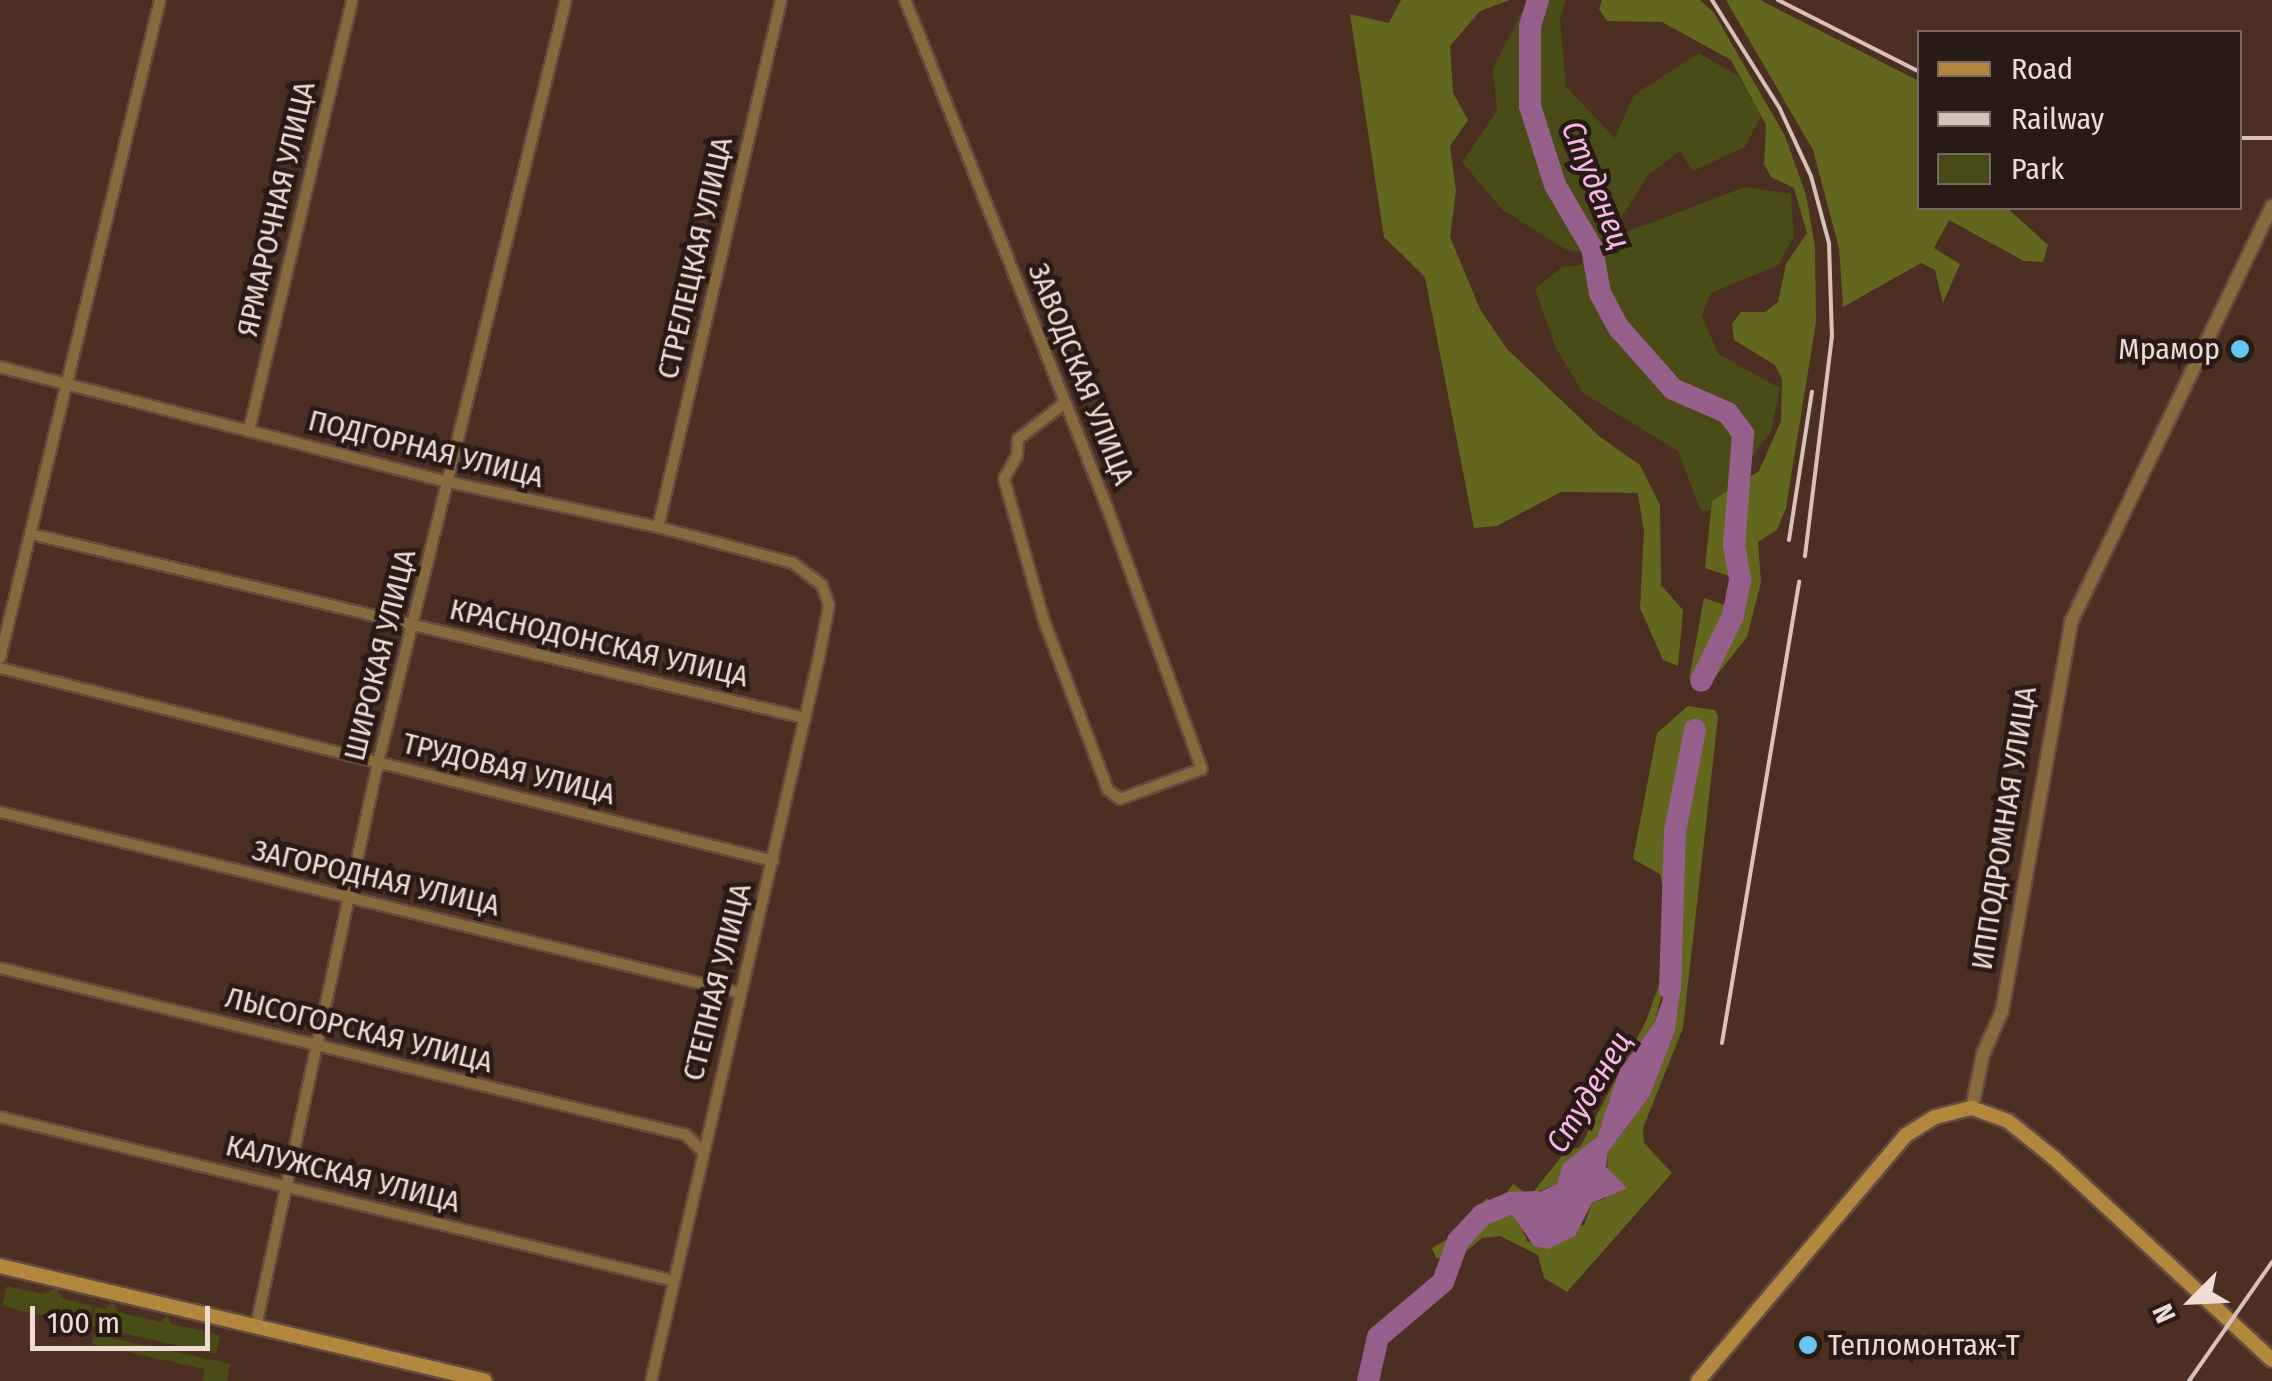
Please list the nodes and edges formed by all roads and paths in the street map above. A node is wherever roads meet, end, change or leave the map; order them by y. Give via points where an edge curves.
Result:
1 (160, 0) edge
2 (352, 0) edge
3 (566, 0) edge
4 (781, 0) edge
5 (904, 0) edge
6 (2272, 206) edge
7 (0, 367) edge
8 (63, 387) junction
9 (1065, 402) junction
10 (249, 430) junction
11 (448, 482) junction
12 (658, 526) junction
13 (31, 534) junction
14 (827, 595) joint
15 (415, 625) junction
16 (0, 658) edge
17 (0, 668) edge
18 (805, 718) junction
19 (378, 763) junction
20 (0, 812) edge
21 (773, 861) junction
22 (350, 896) junction
23 (0, 968) edge
24 (740, 993) junction
25 (316, 1045) junction
26 (1972, 1108) junction
27 (0, 1117) edge
28 (701, 1150) junction
29 (285, 1186) junction
30 (0, 1266) edge
31 (674, 1281) junction
32 (256, 1326) junction
33 (2272, 1360) edge
34 (485, 1381) edge
35 (652, 1381) edge
36 (1698, 1381) edge

1 - 8 street
2 - 10 street, ЯРМАРОЧНАЯ УЛИЦА
3 - 11 street, ШИРОКАЯ УЛИЦА
4 - 12 street, СТРЕЛЕЦКАЯ УЛИЦА
5 - 9 street, ЗАВОДСКАЯ УЛИЦА
6 - 26 street, ИППОДРОМНАЯ УЛИЦА via 2071,622 2002,1012 1983,1054
7 - 8 street, ПОДГОРНАЯ УЛИЦА
8 - 10 street, ПОДГОРНАЯ УЛИЦА
8 - 13 street
9 - 9 street, ЗАВОДСКАЯ УЛИЦА via 1202,770 1120,798 1108,790 1063,672 1004,479 1018,439
10 - 11 street, ПОДГОРНАЯ УЛИЦА
11 - 12 street, ПОДГОРНАЯ УЛИЦА
11 - 15 street, ШИРОКАЯ УЛИЦА
12 - 14 street, ПОДГОРНАЯ УЛИЦА via 792,563 815,576
13 - 15 street, КРАСНОДОНСКАЯ УЛИЦА
13 - 16 street
14 - 18 street, СТЕПНАЯ УЛИЦА
15 - 18 street, КРАСНОДОНСКАЯ УЛИЦА
15 - 19 street, ШИРОКАЯ УЛИЦА
17 - 19 street, ТРУДОВАЯ УЛИЦА
18 - 21 street, СТЕПНАЯ УЛИЦА
19 - 21 street, ТРУДОВАЯ УЛИЦА
19 - 22 street, ШИРОКАЯ УЛИЦА
20 - 22 street, ЗАГОРОДНАЯ УЛИЦА
21 - 24 street, СТЕПНАЯ УЛИЦА
22 - 24 street, ЗАГОРОДНАЯ УЛИЦА
22 - 25 street, ШИРОКАЯ УЛИЦА
23 - 25 street, ЛЫСОГОРСКАЯ УЛИЦА
24 - 28 street, СТЕПНАЯ УЛИЦА
25 - 28 street, ЛЫСОГОРСКАЯ УЛИЦА via 686,1135
25 - 29 street, ШИРОКАЯ УЛИЦА
26 - 33 main road via 2008,1121 2054,1158
26 - 36 main road via 1935,1117 1906,1135
27 - 29 street, КАЛУЖСКАЯ УЛИЦА
28 - 31 street, СТЕПНАЯ УЛИЦА
29 - 31 street, КАЛУЖСКАЯ УЛИЦА
29 - 32 street, ШИРОКАЯ УЛИЦА
30 - 32 main road
31 - 35 street, СТЕПНАЯ УЛИЦА
32 - 34 main road

